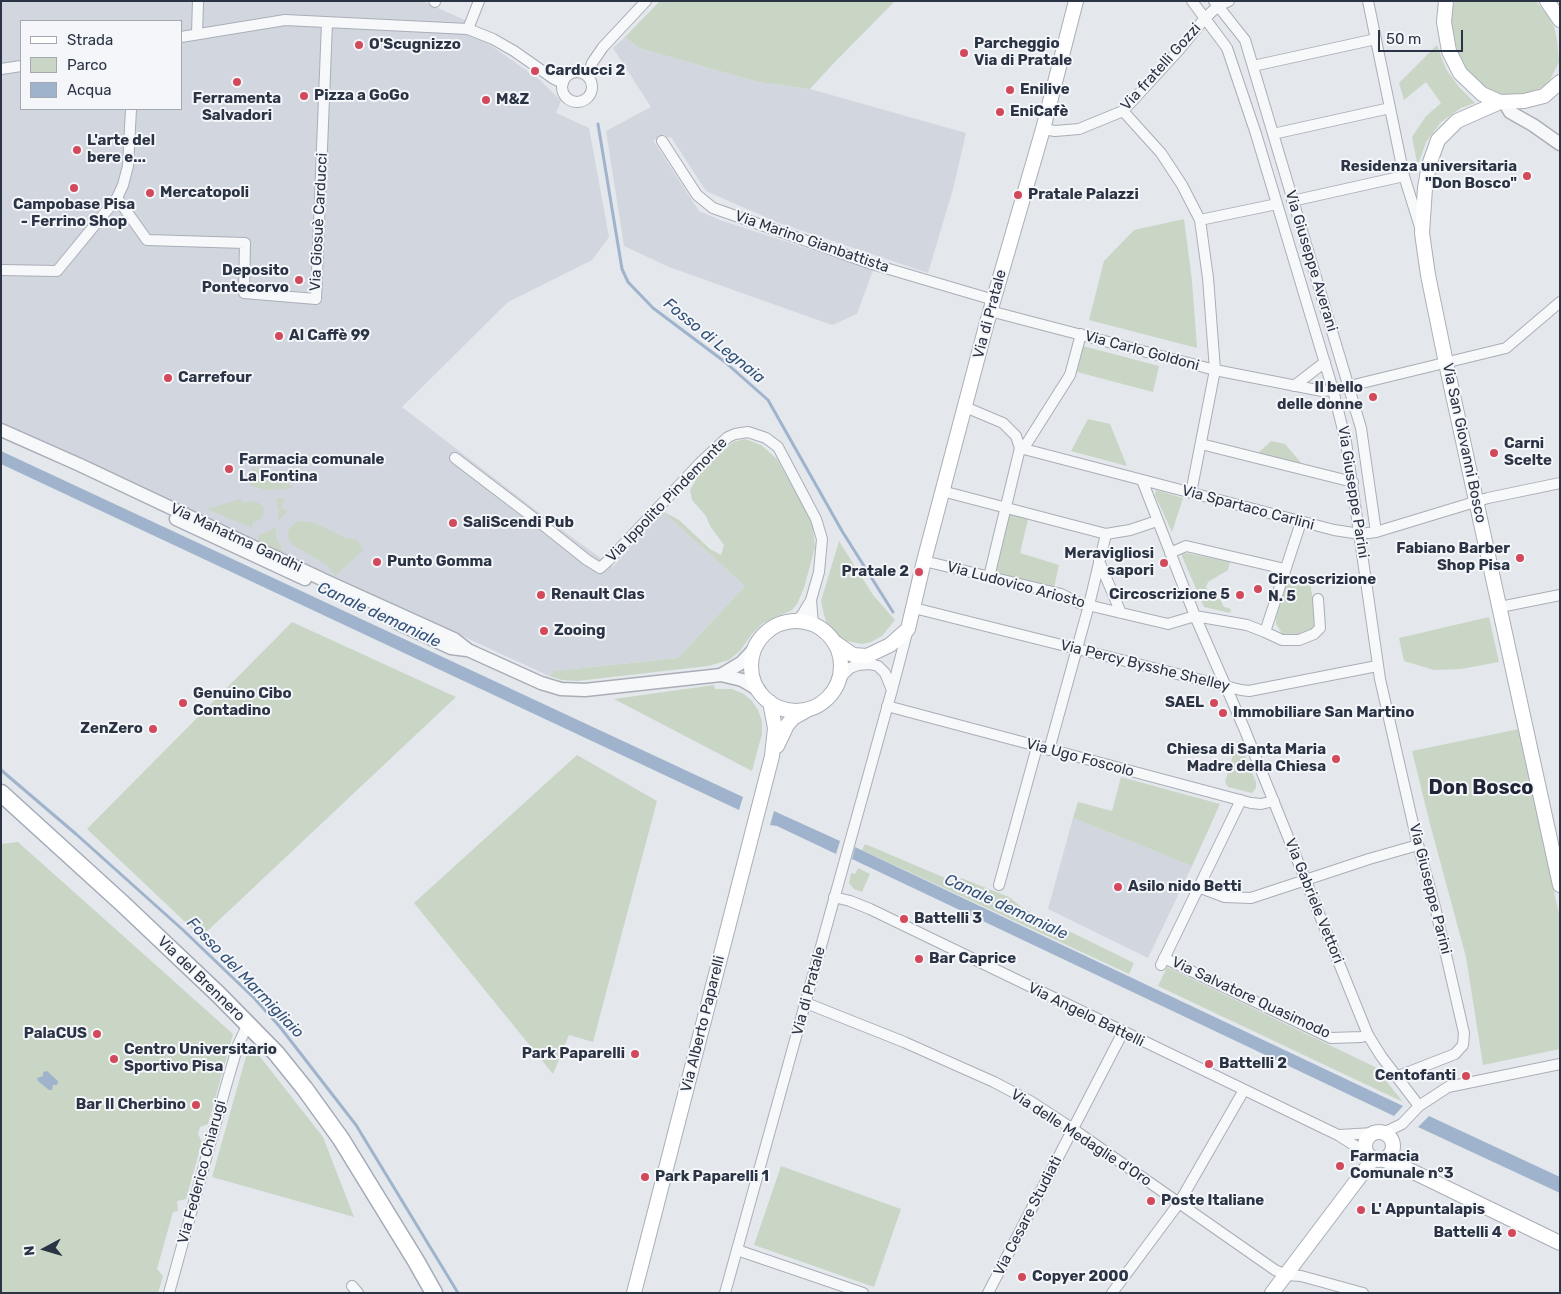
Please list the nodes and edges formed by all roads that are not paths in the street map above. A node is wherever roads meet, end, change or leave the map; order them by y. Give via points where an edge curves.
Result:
1 (198, 1) edge
2 (479, 1) edge
3 (646, 1) edge
4 (1076, 1) edge
5 (1192, 1) edge
6 (1229, 1) edge
7 (1368, 1) edge
8 (1434, 1) edge
9 (1446, 1) edge
10 (1547, 1) edge
11 (1216, 4) edge
12 (1205, 18) junction
13 (1560, 20) edge
14 (1444, 22) junction
15 (327, 23) junction
16 (468, 29) junction
17 (197, 34) junction
18 (182, 37) edge
19 (1376, 39) junction
20 (20, 66) edge
21 (1253, 66) junction
22 (1, 69) edge
23 (588, 77) junction
24 (1560, 82) edge
25 (563, 83) junction
26 (1502, 102) junction
27 (1390, 108) junction
28 (130, 110) edge
29 (1123, 111) junction
30 (1042, 129) junction
31 (1273, 134) junction
32 (662, 140) dead end
33 (1560, 144) edge
34 (1404, 176) junction
35 (116, 198) junction
36 (1292, 201) junction
37 (1277, 204) junction
38 (1200, 220) junction
39 (1422, 233) junction
40 (1, 270) edge
41 (1560, 302) edge
42 (992, 306) junction
43 (1081, 334) junction
44 (1325, 362) junction
45 (1446, 363) junction
46 (1215, 370) junction
47 (1294, 386) junction
48 (1348, 386) junction
49 (1333, 390) junction
50 (965, 407) junction
51 (1, 430) edge
52 (1, 437) edge
53 (1201, 444) junction
54 (1020, 448) junction
55 (455, 458) dead end
56 (1142, 480) junction
57 (1353, 482) junction
58 (1560, 483) edge
59 (942, 491) junction
60 (1191, 493) junction
61 (1477, 502) junction
62 (1005, 507) junction
63 (1157, 521) junction
64 (1301, 522) junction
65 (1376, 532) junction
66 (1106, 534) junction
67 (1360, 534) junction
68 (1170, 552) junction
69 (924, 561) junction
70 (1099, 562) junction
71 (1285, 569) junction
72 (989, 577) junction
73 (1560, 595) edge
74 (1318, 599) dead end
75 (811, 600) junction
76 (1089, 605) junction
77 (1500, 607) junction
78 (914, 608) junction
79 (1121, 613) junction
80 (1195, 616) junction
81 (796, 621) junction
82 (813, 624) junction
83 (908, 629) junction
84 (1265, 632) junction
85 (833, 641) junction
86 (755, 648) junction
87 (1078, 649) junction
88 (468, 650) junction
89 (1378, 666) junction
90 (721, 675) junction
91 (838, 680) junction
92 (1226, 686) junction
93 (758, 690) junction
94 (892, 690) junction
95 (770, 702) junction
96 (815, 706) junction
97 (887, 706) junction
98 (1037, 746) junction
99 (1049, 750) junction
100 (772, 756) junction
101 (1, 793) edge
102 (1240, 800) junction
103 (1274, 801) junction
104 (1418, 845) junction
105 (1305, 880) junction
106 (999, 885) dead end
107 (1560, 885) edge
108 (1198, 887) junction
109 (834, 897) junction
110 (806, 1003) junction
111 (248, 1024) junction
112 (1123, 1032) junction
113 (1368, 1035) junction
114 (1560, 1064) edge
115 (1396, 1077) junction
116 (1244, 1090) junction
117 (1419, 1106) junction
118 (1072, 1129) junction
119 (1379, 1133) junction
120 (1338, 1135) junction
121 (1375, 1158) junction
122 (1179, 1203) junction
123 (1560, 1243) edge
124 (737, 1250) junction
125 (1286, 1275) junction
126 (1359, 1292) edge
127 (169, 1293) edge
128 (434, 1293) edge
129 (634, 1293) edge
130 (725, 1293) edge
131 (863, 1293) edge
132 (988, 1293) edge
133 (1112, 1293) edge
134 (1272, 1293) edge

1 - 17 street
2 - 16 street
3 - 23 street via 603,47 592,63
4 - 30 main road, Via di Pratale
5 - 12 street, Via Giuseppe Parini
6 - 11 street, Via fratelli Gozzi
7 - 19 street, Via San Giovanni Bosco
8 - 14 main road
9 - 14 main road
10 - 13 main road
11 - 12 street, Via fratelli Gozzi
11 - 21 street, Via Giuseppe Averani via 1245,40
12 - 29 street, Via fratelli Gozzi
12 - 37 street, Via Giuseppe Parini via 1227,48
14 - 26 main road via 1449,51 1460,73 1482,94
15 - 16 street
15 - 17 street via 278,21
15 - 35 street, Via Giosuè Carducci via 316,299 244,294 245,243 147,240
16 - 25 street via 493,39
17 - 18 street
19 - 21 street
19 - 27 street, Via San Giovanni Bosco
20 - 22 street
21 - 31 street, Via Giuseppe Averani
23 - 25 street via 580,72 573,73
23 - 25 street via 592,83 591,91 581,101 568,98
24 - 26 main road via 1540,97
26 - 33 street via 1510,112
26 - 39 main road via 1457,121 1438,140 1427,176
27 - 31 street
27 - 34 street, Via San Giovanni Bosco
28 - 35 street via 128,166
29 - 30 street, Via fratelli Gozzi via 1079,129
29 - 38 street via 1161,153
30 - 42 main road, Via di Pratale
31 - 36 street, Via Giuseppe Averani
32 - 42 street, Via Marino Gianbattista via 697,194 713,208
34 - 36 street
34 - 39 street, Via San Giovanni Bosco
35 - 40 street via 57,271
36 - 48 street, Via Giuseppe Averani
37 - 38 street
37 - 44 street, Via Giuseppe Parini
38 - 46 street
39 - 45 main road, Via San Giovanni Bosco
41 - 45 street, Via Carlo Goldoni via 1506,348
42 - 43 street, Via Carlo Goldoni
42 - 50 main road, Via di Pratale
43 - 46 street, Via Carlo Goldoni
43 - 54 street via 1070,375 1027,443
44 - 47 street
44 - 49 street, Via Giuseppe Parini
45 - 48 street, Via Carlo Goldoni
45 - 61 main road, Via San Giovanni Bosco
46 - 47 street, Via Carlo Goldoni
46 - 53 street
47 - 49 street, Via Carlo Goldoni
48 - 49 street, Via Carlo Goldoni
48 - 65 street, Via Giuseppe Averani via 1363,438
49 - 57 street, Via Giuseppe Parini
50 - 54 street via 1003,423 1016,436
50 - 59 main road, Via di Pratale
51 - 88 street, Via Mahatma Gandhi via 454,639
52 - 88 street, Via Mahatma Gandhi via 451,648
53 - 57 street
53 - 60 street
54 - 56 street, Via Spartaco Carlini
54 - 62 street
55 - 75 street, Via Ippolito Pindemonte via 600,568 725,439 744,432 759,434 778,448 820,531 822,556
56 - 60 street, Via Spartaco Carlini
56 - 63 street, Via Gabriele Vettori
57 - 67 street, Via Giuseppe Parini
58 - 61 street, Via Spartaco Carlini
59 - 62 street
59 - 69 main road, Via di Pratale
60 - 64 street, Via Spartaco Carlini
61 - 65 street, Via Spartaco Carlini
61 - 77 main road, Via San Giovanni Bosco
62 - 66 street
62 - 72 street
63 - 66 street
63 - 68 street, Via Gabriele Vettori
64 - 67 street, Via Spartaco Carlini
64 - 71 street
65 - 67 street, Via Spartaco Carlini
66 - 70 street
67 - 89 street, Via Giuseppe Parini
68 - 71 street via 1186,546
68 - 80 street, Via Gabriele Vettori
69 - 72 street, Via Ludovico Ariosto
69 - 78 main road, Via di Pratale
70 - 76 street
70 - 79 street
71 - 84 street
72 - 76 street, Via Ludovico Ariosto via 1061,594 1071,601
73 - 77 street
74 - 84 street via 1320,628 1314,634 1299,640 1282,640
75 - 81 street, Via Ippolito Pindemonte
75 - 82 street, Via Ippolito Pindemonte
76 - 79 street, Via Ludovico Ariosto
76 - 87 street
77 - 107 main road, Via San Giovanni Bosco
78 - 83 main road, Via di Pratale
78 - 87 street, Via Percy Bysshe Shelley
79 - 80 street, Via Ludovico Ariosto via 1168,624
80 - 84 street via 1247,625
80 - 92 street, Via Gabriele Vettori
81 - 82 main road
81 - 86 main road via 770,629
82 - 85 main road
83 - 85 main road via 890,645 867,656 853,655
83 - 94 street, Via di Pratale
85 - 91 main road via 840,662
86 - 90 street, Via Mahatma Gandhi via 741,663
86 - 93 main road via 751,668
87 - 92 street, Via Percy Bysshe Shelley
87 - 99 street
88 - 90 street, Via Mahatma Gandhi via 533,680 569,690 595,690
89 - 92 street, Via Percy Bysshe Shelley via 1249,691
89 - 104 street, Via Giuseppe Parini
90 - 93 street, Via Mahatma Gandhi via 742,680
91 - 94 street via 850,668 870,664 885,673
91 - 96 main road via 828,697
92 - 103 street, Via Gabriele Vettori
93 - 95 main road
94 - 97 street, Via di Pratale
95 - 96 main road via 790,710
95 - 100 main road, Via Alberto Paparelli via 775,728
96 - 100 main road, Via Alberto Paparelli via 787,724
97 - 98 street, Via Ugo Foscolo
97 - 109 street, Via di Pratale
98 - 99 street, Via Ugo Foscolo
98 - 106 street
99 - 102 street, Via Ugo Foscolo
100 - 129 main road, Via Alberto Paparelli
101 - 111 main road, Via del Brennero
102 - 103 street, Via Ugo Foscolo via 1261,804
102 - 108 street, Via Salvatore Quasimodo
103 - 105 street, Via Gabriele Vettori
104 - 105 street
104 - 115 street, Via Giuseppe Parini via 1464,1041 1462,1048 1452,1055
105 - 108 street via 1251,898 1228,898
105 - 113 street, Via Gabriele Vettori
108 - 113 street, Via Salvatore Quasimodo via 1162,962 1331,1038
109 - 110 street, Via di Pratale
109 - 112 street, Via Angelo Battelli via 870,909
110 - 118 street, Via delle Medaglie d'Oro via 994,1082
110 - 124 street, Via di Pratale
111 - 127 street, Via Federico Chiarugi via 238,1044
111 - 128 main road, Via del Brennero via 305,1089 340,1139
112 - 116 street, Via Angelo Battelli
112 - 118 street, Via Cesare Studiati
113 - 115 street, Via Gabriele Vettori
114 - 117 street via 1448,1088
115 - 117 street, Via Gabriele Vettori
116 - 120 street, Via Angelo Battelli
116 - 122 street
117 - 119 street via 1402,1124
118 - 122 street, Via delle Medaglie d'Oro
118 - 132 street, Via Cesare Studiati
119 - 120 street, Via Angelo Battelli
119 - 121 main road via 1370,1135 1366,1143
119 - 121 main road via 1391,1138 1393,1146 1391,1154
120 - 121 street, Via Angelo Battelli
121 - 123 main road, Via Angelo Battelli via 1397,1164
121 - 125 main road
122 - 125 street, Via delle Medaglie d'Oro
122 - 133 street
124 - 130 street, Via di Pratale
124 - 131 street
125 - 126 street
125 - 134 main road

